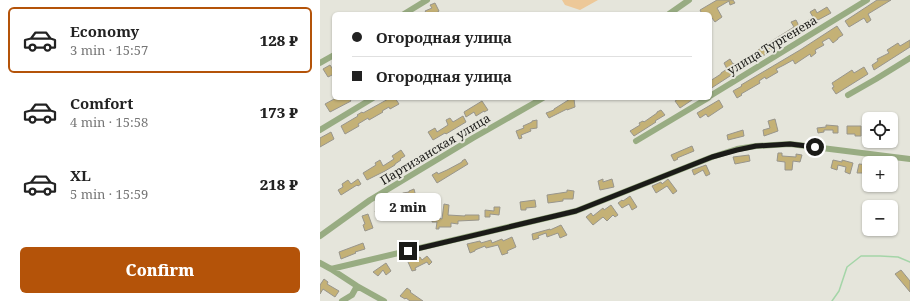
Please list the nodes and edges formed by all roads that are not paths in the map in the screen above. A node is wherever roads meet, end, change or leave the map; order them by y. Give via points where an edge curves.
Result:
1 (427, 0) edge
2 (689, 0) edge
3 (867, 0) edge
4 (407, 12) edge
5 (672, 12) edge
6 (332, 56) edge
7 (910, 58) edge
8 (320, 63) edge
9 (712, 95) edge
10 (848, 95) dead end
11 (370, 100) edge
12 (540, 100) edge
13 (704, 100) edge
14 (320, 130) edge
15 (636, 142) dead end
16 (910, 159) edge
17 (320, 236) edge
18 (320, 264) edge
19 (331, 269) junction
20 (357, 286) junction
21 (342, 301) edge
22 (384, 301) edge

1 - 4 street
2 - 5 street
3 - 9 street, улица Тургенева
6 - 8 street
7 - 10 street
11 - 14 street
12 - 17 street, Партизанская улица via 370,200
13 - 15 street, улица Тургенева
16 - 19 street via 790,144 756,146 712,157 576,211
18 - 19 street
19 - 20 street
20 - 21 street via 352,295
20 - 22 street

